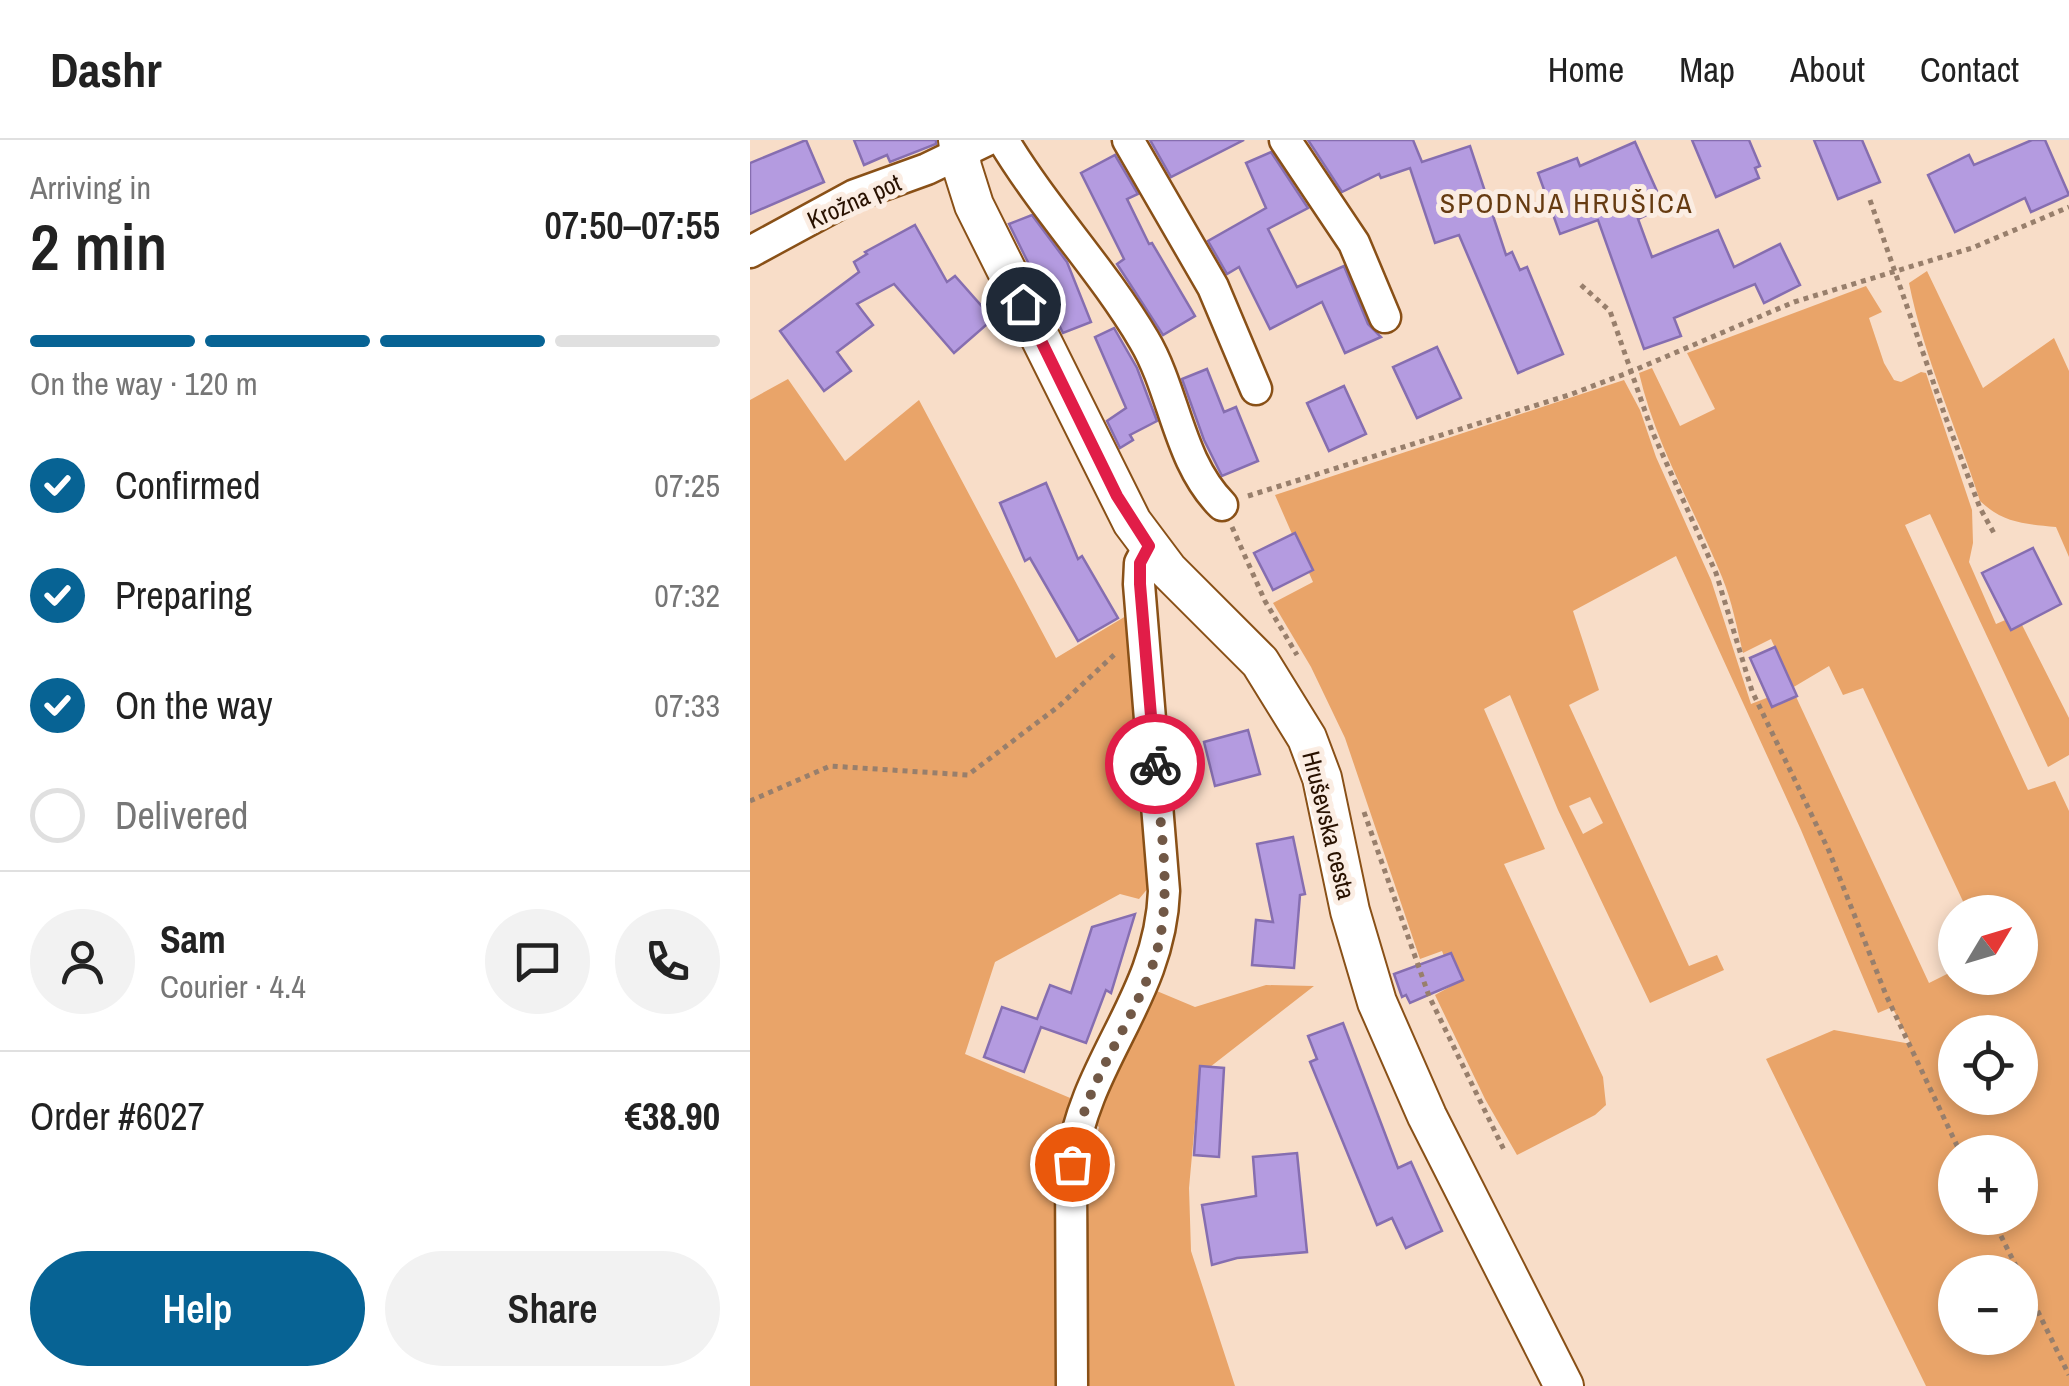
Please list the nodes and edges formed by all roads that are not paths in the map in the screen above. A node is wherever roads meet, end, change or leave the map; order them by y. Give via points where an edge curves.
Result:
1 (1002, 140) edge
2 (1128, 140) edge
3 (1285, 140) edge
4 (968, 144) edge
5 (750, 252) edge
6 (1385, 318) dead end
7 (1256, 390) dead end
8 (1222, 504) road end
9 (1149, 546) junction
10 (1559, 1385) edge
11 (1072, 1386) edge

1 - 8 street via 1146,344 1201,479
2 - 7 street via 1213,287
3 - 6 street via 1354,242
4 - 5 street, Krožna pot via 927,170 856,195
4 - 9 street, Hruševska cesta via 974,205 1108,479
9 - 10 street, Hruševska cesta via 1260,662 1307,738 1377,1002
9 - 11 street via 1140,563 1163,924 1153,964 1076,1130

